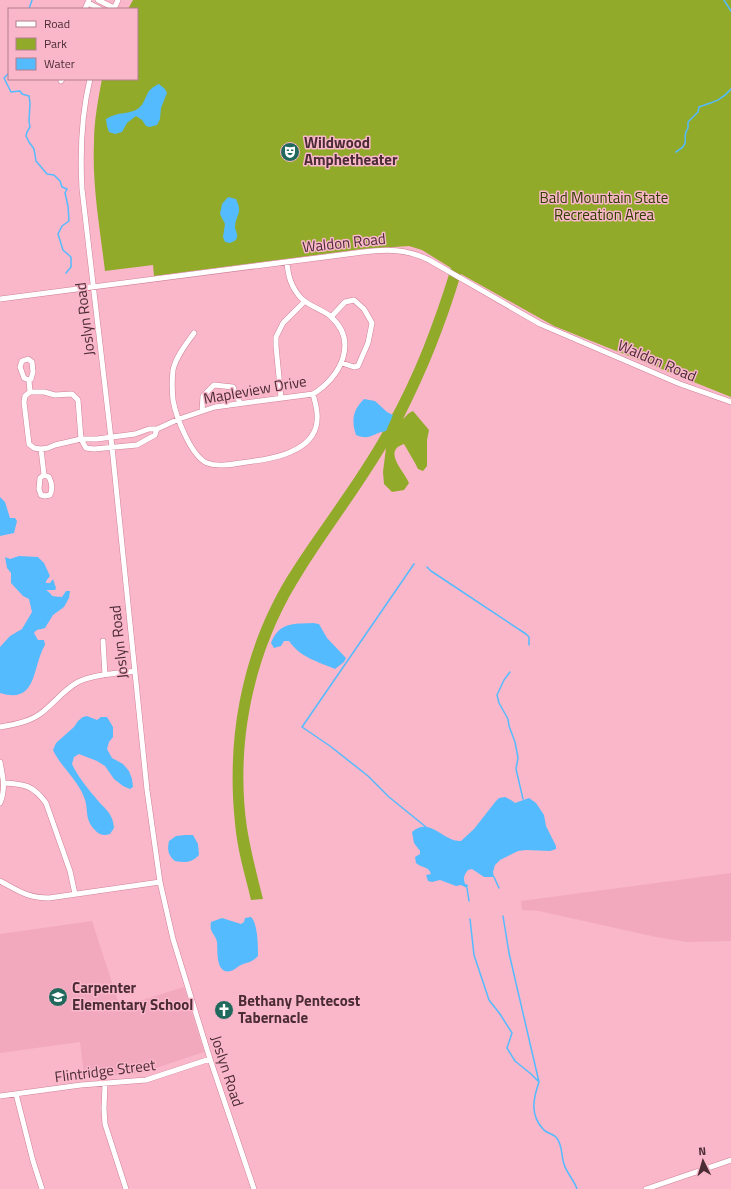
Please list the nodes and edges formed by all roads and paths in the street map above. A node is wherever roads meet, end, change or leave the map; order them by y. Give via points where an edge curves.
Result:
1 (98, 0) edge
2 (118, 0) edge
3 (88, 2) edge
4 (98, 8) edge
5 (114, 8) edge
6 (90, 80) edge
7 (287, 262) junction
8 (94, 287) junction
9 (0, 299) edge
10 (305, 301) junction
11 (331, 317) junction
12 (194, 333) dead end
13 (342, 363) junction
14 (29, 380) dead end
15 (30, 392) junction
16 (313, 394) junction
17 (281, 398) junction
18 (731, 402) edge
19 (240, 404) junction
20 (202, 411) junction
21 (179, 419) junction
22 (157, 429) junction
23 (135, 434) junction
24 (111, 438) junction
25 (81, 440) junction
26 (137, 445) junction
27 (112, 447) junction
28 (42, 449) junction
29 (44, 475) dead end
30 (103, 641) dead end
31 (135, 672) junction
32 (105, 675) junction
33 (0, 728) edge
34 (0, 762) edge
35 (4, 783) junction
36 (0, 803) edge
37 (0, 881) edge
38 (160, 882) junction
39 (75, 894) junction
40 (210, 1059) junction
41 (105, 1084) junction
42 (16, 1094) junction
43 (0, 1096) edge
44 (731, 1160) edge
45 (42, 1189) edge
46 (126, 1189) edge
47 (254, 1189) edge
48 (646, 1189) edge

1 - 5 street
2 - 5 street
3 - 4 street
6 - 8 street, Joslyn Road via 82,123 80,161
7 - 8 street, Waldon Road
7 - 10 street, Mapleview Drive via 291,284
7 - 18 street, Waldon Road via 384,249 414,253 436,263 540,324
8 - 9 street, Waldon Road
8 - 24 street, Joslyn Road
10 - 11 street, Mapleview Drive
10 - 17 street via 283,323 276,337
11 - 13 street, Mapleview Drive via 344,339
11 - 13 street via 345,302 354,300 364,309 372,323 368,343 358,366
12 - 21 street via 174,368 172,388
13 - 16 street, Mapleview Drive via 331,380
14 - 15 street
15 - 25 street via 72,394 78,400
15 - 28 street via 25,396 24,402 29,442 32,447
16 - 17 street, Mapleview Drive
16 - 21 street via 318,413 312,435 301,446 276,458 222,466 209,464 202,460 187,438
17 - 19 street, Mapleview Drive
19 - 20 street, Mapleview Drive
19 - 20 street via 233,387 214,385 203,396
20 - 21 street, Mapleview Drive
21 - 22 street, Mapleview Drive
22 - 23 street, Mapleview Drive
22 - 26 street, Mapleview Drive via 155,435
23 - 24 street, Mapleview Drive
23 - 26 street
24 - 25 street, Mapleview Drive
24 - 27 street, Joslyn Road
25 - 27 street, Mapleview Drive via 86,448
25 - 28 street, Mapleview Drive
26 - 27 street, Mapleview Drive
27 - 31 street, Joslyn Road
28 - 29 street
30 - 32 street
31 - 32 street
31 - 38 street, Joslyn Road via 147,790
32 - 33 street via 87,678 71,686 32,719
34 - 35 street
35 - 36 street
35 - 39 street via 22,784 31,788 46,803 70,871
37 - 39 street via 34,897 49,898
38 - 39 street
38 - 40 street, Joslyn Road via 173,939
40 - 41 street, Flintridge Street via 146,1080
40 - 47 street, Joslyn Road
41 - 42 street, Flintridge Street
41 - 46 street via 105,1124
42 - 43 street, Flintridge Street
42 - 45 street
44 - 48 street

